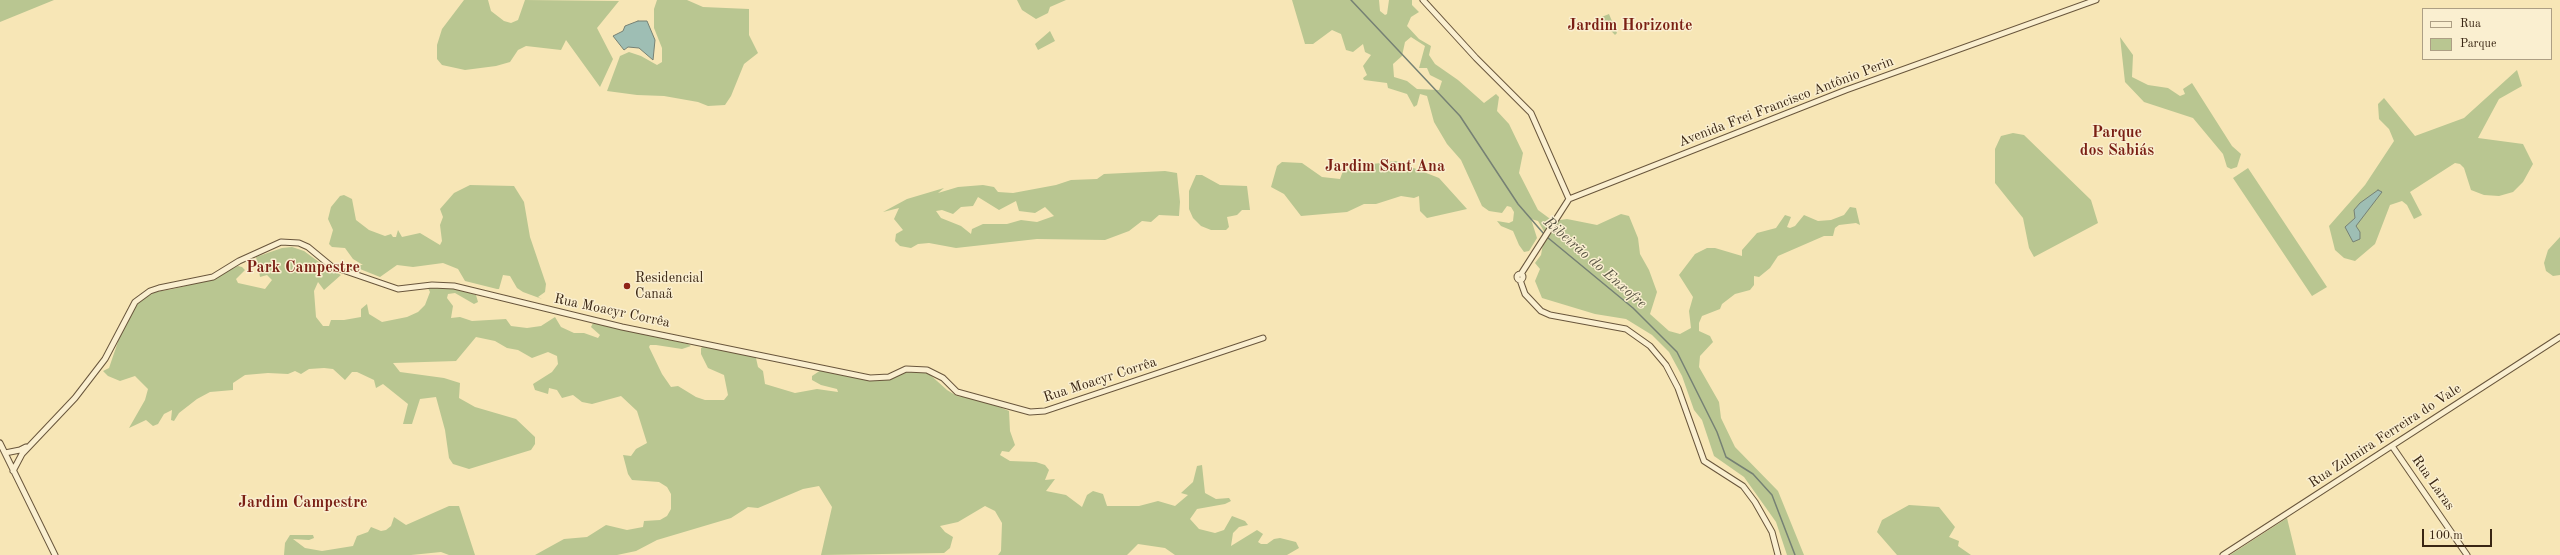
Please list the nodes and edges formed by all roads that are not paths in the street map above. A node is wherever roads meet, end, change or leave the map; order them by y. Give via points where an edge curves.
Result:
1 (1424, 0) edge
2 (2096, 0) edge
3 (1570, 199) junction
4 (2560, 337) edge
5 (1263, 338) dead end
6 (0, 443) edge
7 (30, 444) junction
8 (2392, 446) junction
9 (5, 453) junction
10 (13, 471) junction
11 (55, 555) edge
12 (1778, 555) edge
13 (2223, 555) edge
14 (2467, 555) edge

1 - 3 street via 1476,58 1531,113
2 - 3 street, Avenida Frei Francisco Antônio Perin via 1846,90
3 - 12 street via 1521,277 1525,294 1541,311 1550,315 1626,329 1650,346 1666,365 1678,388 1700,454 1714,468 1743,486 1772,532
4 - 8 street, Rua Zulmira Ferreira do Vale
5 - 7 street, Rua Moacyr Corrêa via 1077,401 1030,412 957,392 942,378 927,370 906,369 889,377 870,378 622,327 442,284 398,289 331,266 308,247 299,243 281,242 239,261 213,277 159,288 138,299 105,359 88,383
6 - 9 street
7 - 9 street, Rua Moacyr Corrêa via 20,450
7 - 10 street, Rua Moacyr Corrêa
8 - 13 street, Rua Zulmira Ferreira do Vale
8 - 14 street, Rua Laras
9 - 10 street
10 - 11 street

